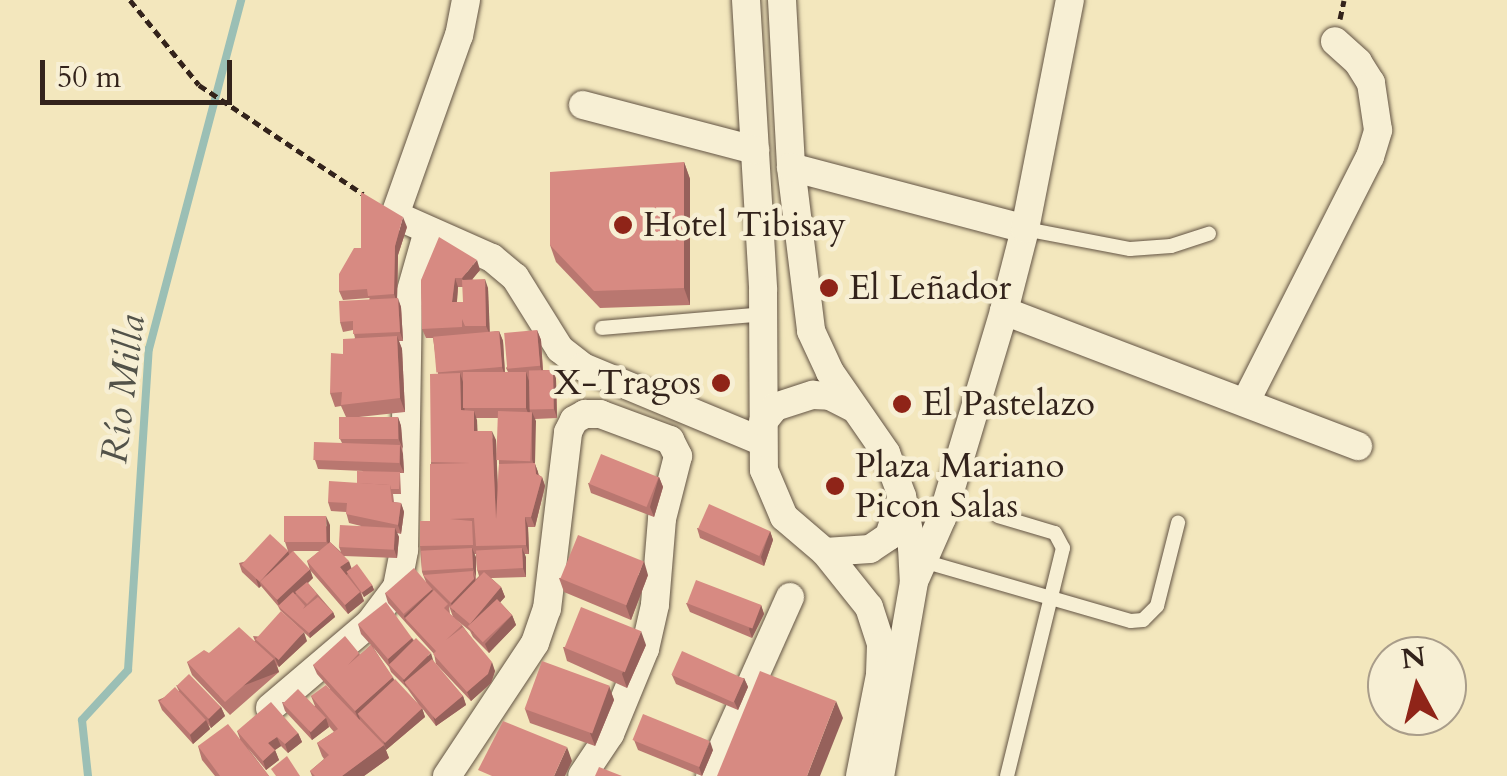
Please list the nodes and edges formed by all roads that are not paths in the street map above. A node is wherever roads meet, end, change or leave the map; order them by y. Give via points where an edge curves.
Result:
1 (466, 0) edge
2 (746, 0) edge
3 (782, 0) edge
4 (1070, 0) edge
5 (1335, 41) dead end
6 (582, 104) dead end
7 (755, 150) junction
8 (791, 168) junction
9 (1025, 228) junction
10 (428, 231) junction
11 (1208, 234) dead end
12 (1004, 311) junction
13 (764, 314) junction
14 (602, 328) dead end
15 (1246, 401) junction
16 (856, 409) junction
17 (762, 431) junction
18 (1358, 446) dead end
19 (902, 496) junction
20 (998, 516) dead end
21 (1178, 523) dead end
22 (825, 552) junction
23 (919, 571) junction
24 (1051, 596) junction
25 (790, 597) dead end
26 (270, 708) edge
27 (447, 776) edge
28 (582, 776) edge
29 (710, 776) edge
30 (860, 776) edge
31 (880, 776) edge
32 (1007, 776) edge

1 - 10 street via 395,215
2 - 7 street
3 - 8 street
4 - 9 street
5 - 15 street via 1371,84 1378,130
6 - 7 street
7 - 13 street
8 - 9 street
8 - 16 street via 811,332
9 - 11 lane via 1130,250
9 - 12 street
10 - 17 street via 492,258 515,277 544,329 583,367
10 - 26 street via 408,301 404,550 396,587 370,623
12 - 15 street
12 - 23 street via 942,518
13 - 14 lane
13 - 17 street
15 - 18 street
16 - 17 street via 813,394 775,407
16 - 19 street via 886,454
17 - 22 street via 771,495 799,534
19 - 22 street via 896,521 880,542 848,554
19 - 23 street
20 - 24 lane via 1060,536
21 - 24 lane via 1152,616 1132,622
22 - 30 street via 870,607 880,645
23 - 24 lane
23 - 31 street
24 - 32 lane
25 - 29 street
27 - 28 street via 535,643 547,609 568,432 574,420 600,414 670,440 678,456 662,519 658,590 645,649 616,720

